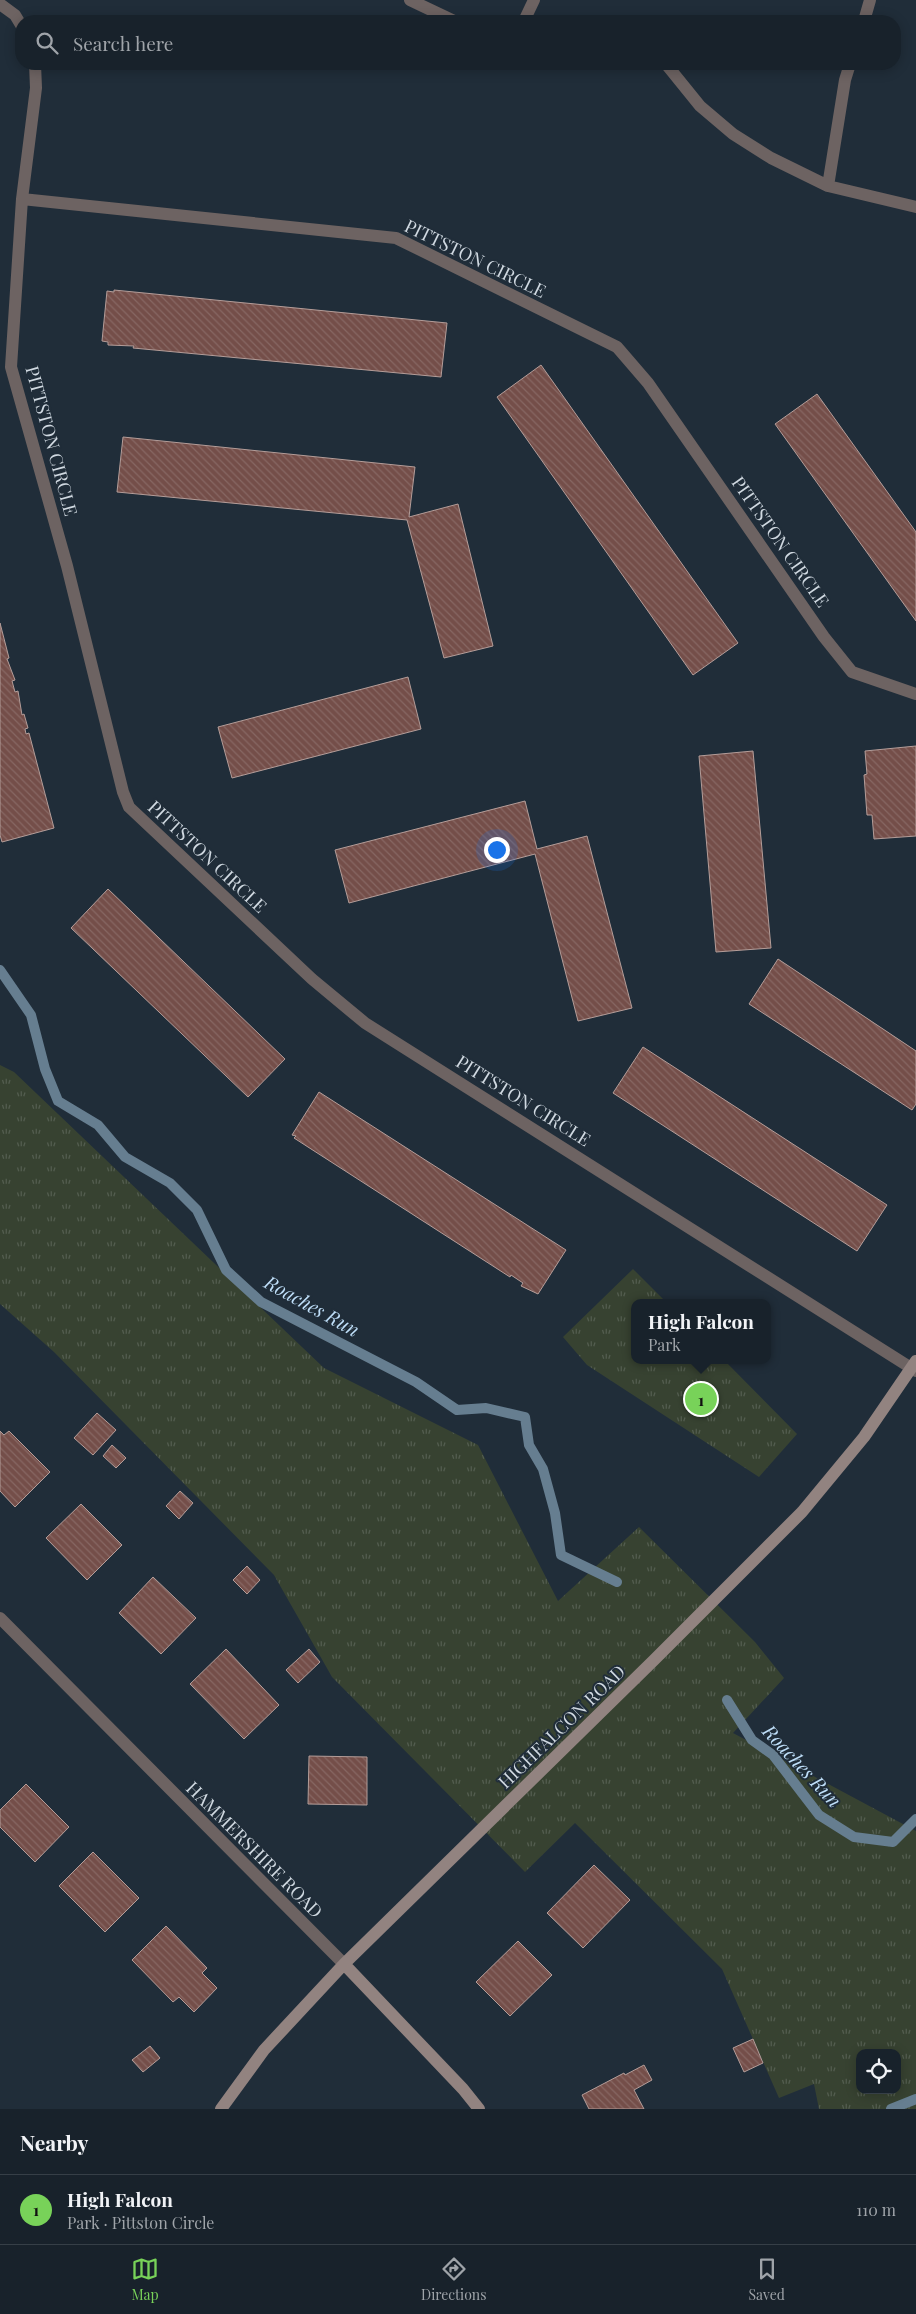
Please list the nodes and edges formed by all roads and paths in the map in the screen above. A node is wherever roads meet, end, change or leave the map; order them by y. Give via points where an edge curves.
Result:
1 (410, 0) edge
2 (534, 0) edge
3 (870, 0) edge
4 (0, 4) edge
5 (15, 15) edge
6 (441, 15) edge
7 (527, 15) edge
8 (866, 15) edge
9 (34, 70) edge
10 (671, 70) edge
11 (848, 70) edge
12 (828, 186) junction
13 (22, 199) junction
14 (916, 207) edge
15 (916, 694) edge
16 (914, 1367) edge
17 (0, 1618) edge
18 (344, 1964) junction
19 (221, 2109) edge
20 (479, 2109) edge

1 - 6 street
2 - 7 street
3 - 8 street
4 - 5 street
9 - 13 street via 36,88
10 - 12 street via 700,106 733,134 771,158
11 - 12 street
12 - 14 street
13 - 15 street, PITTSTON CIRCLE via 396,238 616,347 648,383 824,637 852,672
13 - 16 street, PITTSTON CIRCLE via 11,367 67,566 129,807 312,979 365,1023
16 - 18 street, HIGHFALCON ROAD via 864,1437 802,1512
17 - 18 street, HAMMERSHIRE ROAD
18 - 19 street, HIGHFALCON ROAD via 264,2050
18 - 20 street, HAMMERSHIRE ROAD

